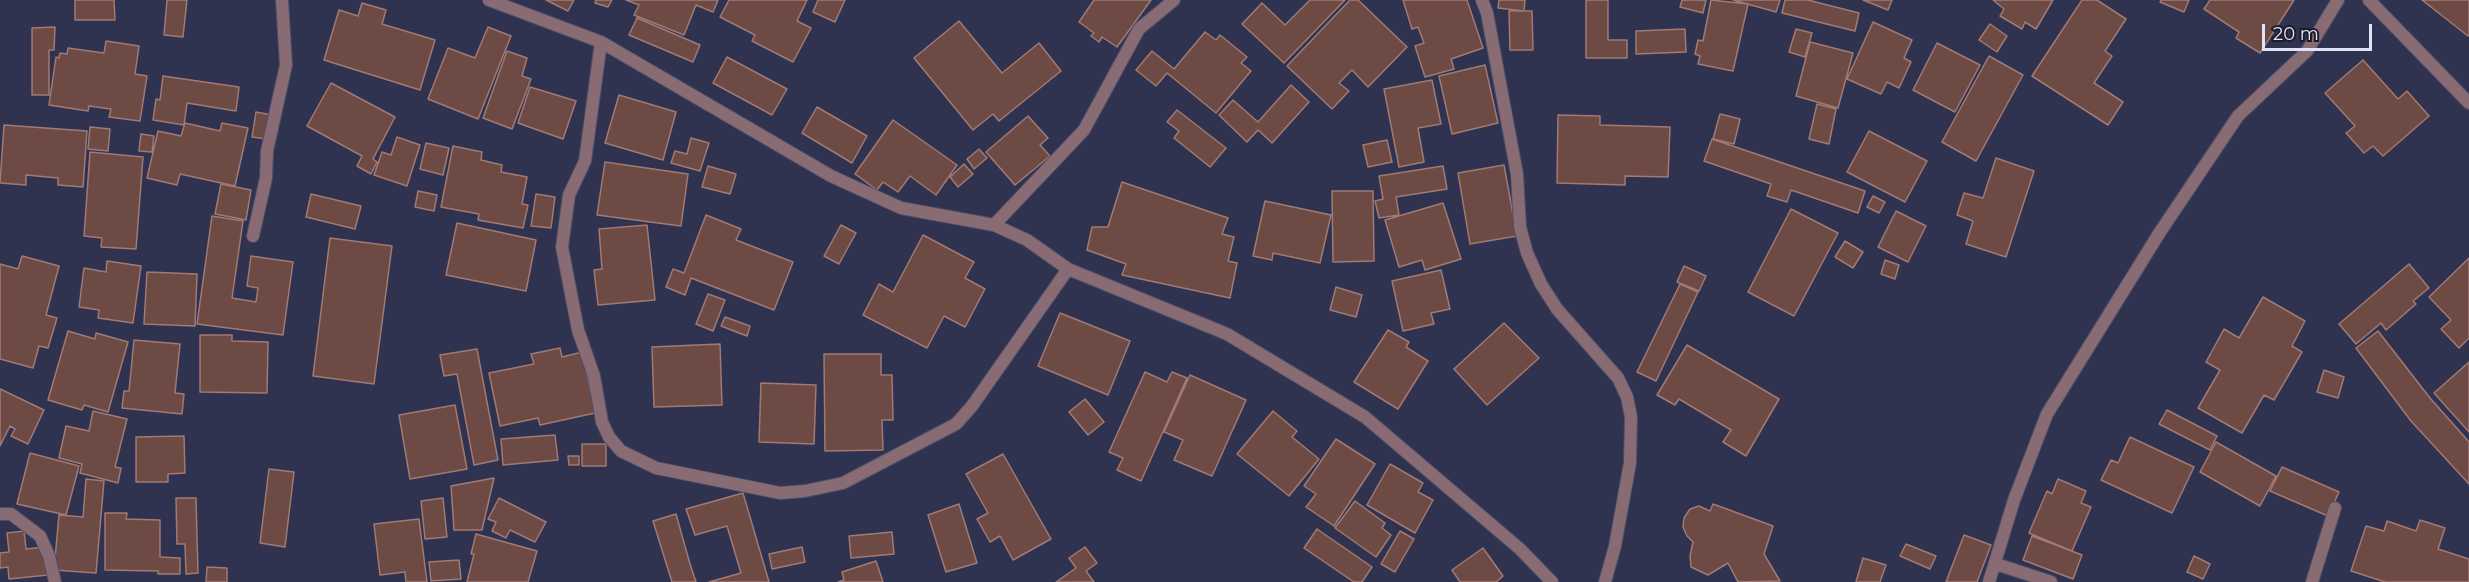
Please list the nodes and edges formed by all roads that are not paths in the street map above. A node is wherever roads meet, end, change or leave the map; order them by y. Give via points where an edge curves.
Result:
1 (282, 0) edge
2 (489, 0) edge
3 (1174, 0) edge
4 (1482, 0) edge
5 (2338, 0) edge
6 (2369, 0) edge
7 (602, 42) junction
8 (2469, 103) edge
9 (994, 225) junction
10 (254, 236) dead end
11 (1068, 269) junction
12 (2334, 508) dead end
13 (0, 514) edge
14 (1996, 564) junction
15 (56, 582) edge
16 (1552, 582) edge
17 (1605, 582) edge
18 (1989, 582) edge
19 (2051, 582) edge
20 (2312, 582) edge

1 - 10 street via 286,65
2 - 7 street
3 - 9 street via 1139,29 1084,130
4 - 17 street via 1515,163 1520,227 1527,253 1557,309 1618,378 1627,397 1631,417 1630,463
5 - 14 street via 2307,51 2238,116 2160,232 2047,414 2014,500
6 - 8 street
7 - 9 street via 831,176 901,208
7 - 11 street via 585,161 569,195 562,247 602,422 621,451 656,468 780,493 843,483 956,424
9 - 11 street via 1027,240
11 - 16 street via 1227,334 1365,417 1520,549
12 - 20 street
13 - 15 street via 11,514 40,536
14 - 18 street
14 - 19 street

